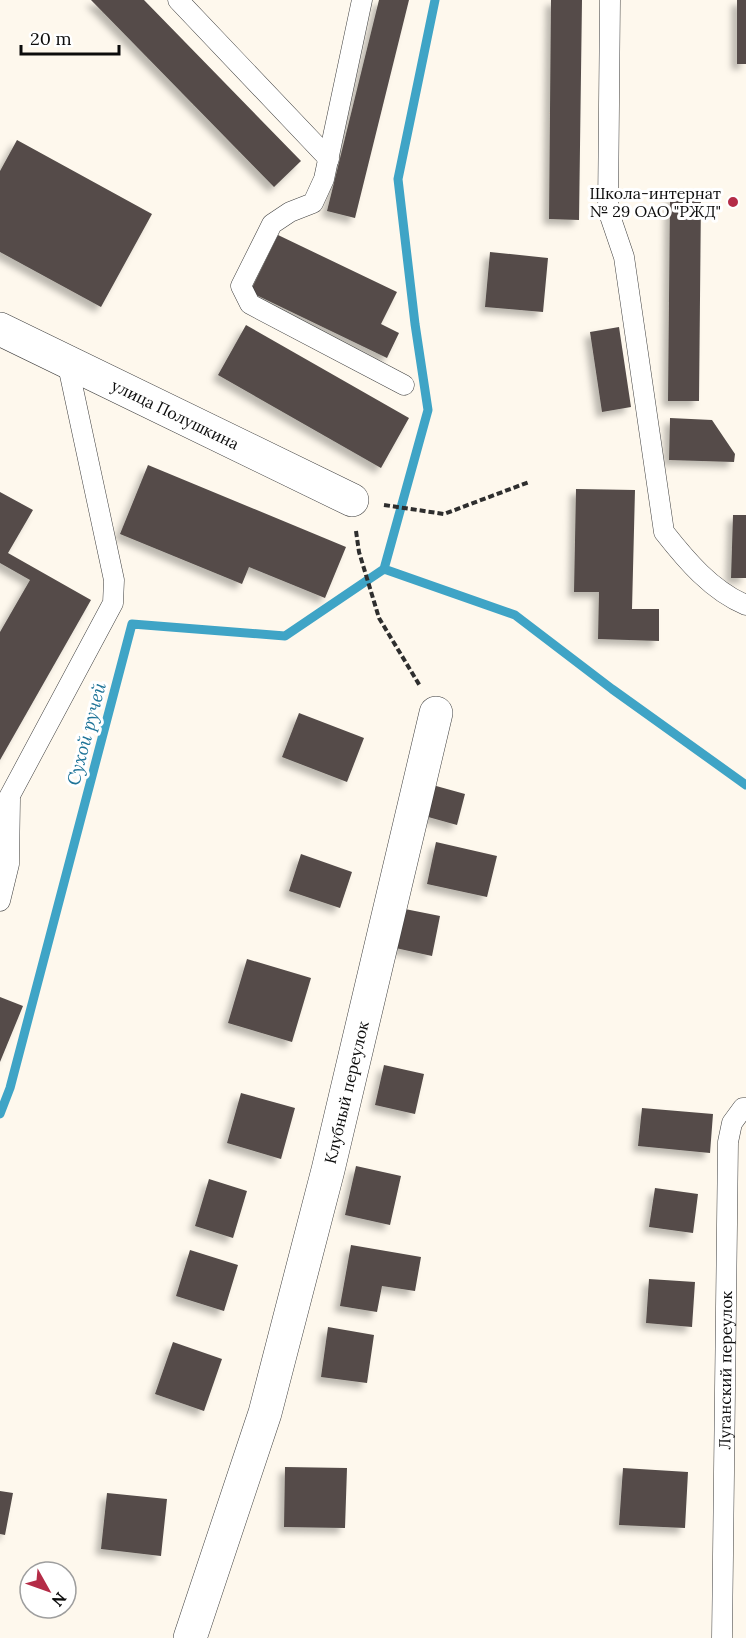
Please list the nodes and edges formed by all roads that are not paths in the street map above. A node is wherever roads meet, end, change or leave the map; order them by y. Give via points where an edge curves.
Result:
1 (178, 0) edge
2 (362, 0) edge
3 (610, 0) edge
4 (329, 159) junction
5 (0, 329) edge
6 (67, 361) junction
7 (404, 385) dead end
8 (352, 500) road end
9 (746, 605) edge
10 (436, 713) road end
11 (10, 797) junction
12 (0, 814) edge
13 (0, 901) edge
14 (746, 1108) edge
15 (190, 1638) edge
16 (722, 1638) edge

1 - 4 lane
2 - 4 lane
3 - 9 lane via 608,210 624,257 664,532 685,560 732,599
4 - 7 lane via 313,203 272,224 241,285 250,304
5 - 6 street, улица Полушкина
6 - 8 street, улица Полушкина
6 - 11 lane via 114,580 113,603
10 - 15 street, Клубный переулок via 328,1170 265,1413
11 - 12 lane
11 - 13 lane via 9,864
14 - 16 lane, Луганский переулок via 732,1123 728,1142

